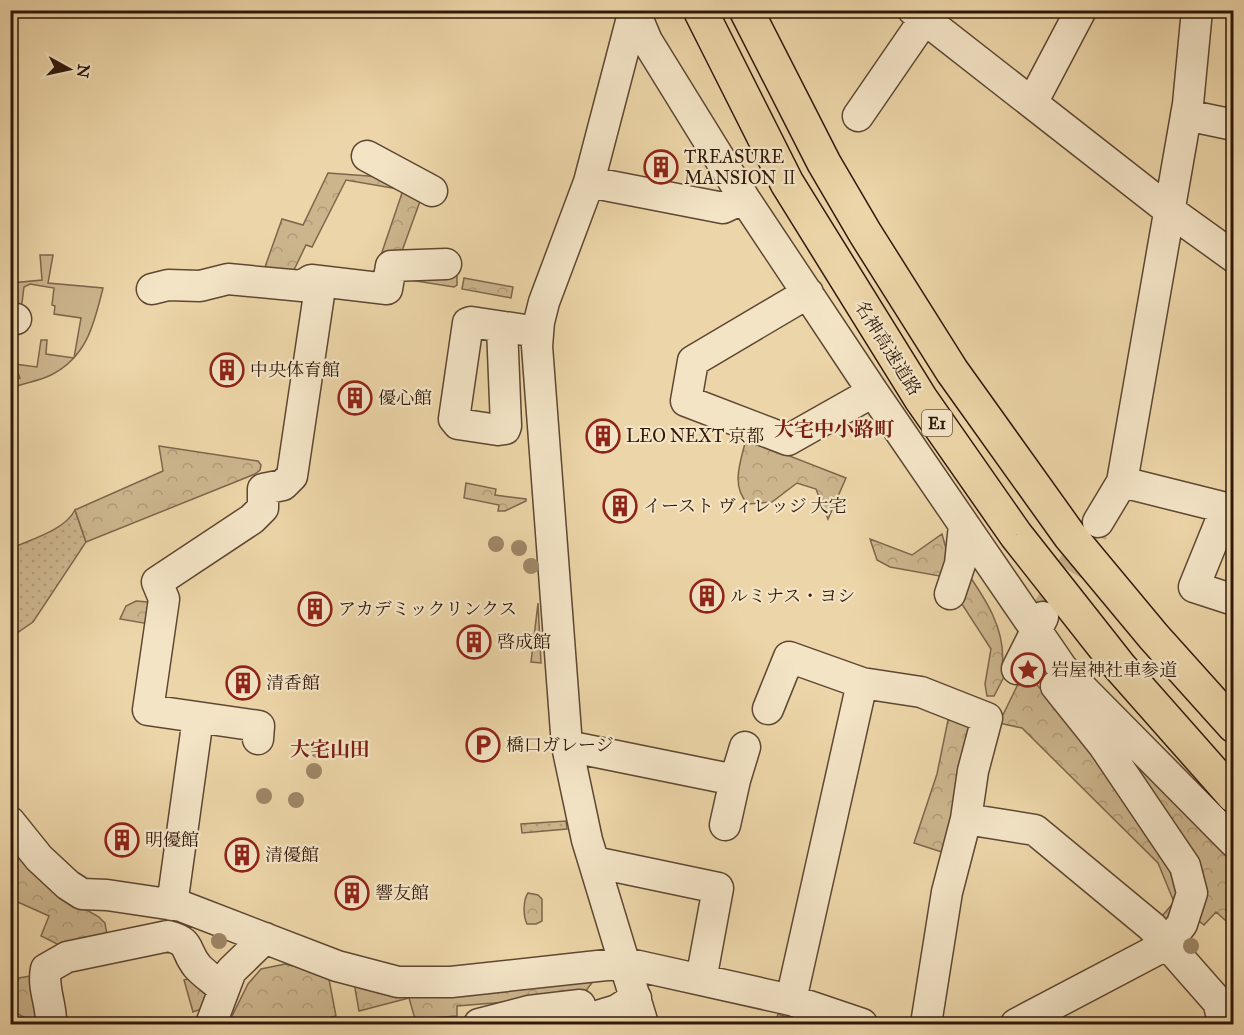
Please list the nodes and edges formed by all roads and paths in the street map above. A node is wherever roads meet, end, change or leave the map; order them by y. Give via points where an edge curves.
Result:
1 (634, 10) edge
2 (700, 10) edge
3 (746, 10) edge
4 (1081, 10) edge
5 (1197, 10) edge
6 (919, 15) edge
7 (1032, 103) junction
8 (1186, 115) junction
9 (858, 116) dead end
10 (1233, 125) edge
11 (367, 156) dead end
12 (589, 183) junction
13 (432, 191) dead end
14 (744, 198) junction
15 (1170, 212) junction
16 (1233, 257) edge
17 (446, 264) dead end
18 (321, 281) junction
19 (152, 289) dead end
20 (808, 293) junction
21 (502, 327) dead end
22 (538, 332) junction
23 (873, 392) junction
24 (1122, 482) junction
25 (1230, 509) edge
26 (1098, 522) tunnel mouth
27 (964, 525) junction
28 (950, 594) dead end
29 (1233, 600) edge
30 (1031, 642) junction
31 (862, 683) junction
32 (768, 709) dead end
33 (198, 718) junction
34 (1233, 726) edge
35 (258, 739) dead end
36 (567, 746) junction
37 (745, 747) dead end
38 (735, 780) junction
39 (1233, 796) edge
40 (966, 819) junction
41 (10, 822) edge
42 (725, 825) dead end
43 (1233, 842) edge
44 (594, 862) junction
45 (172, 905) junction
46 (265, 938) junction
47 (1167, 945) junction
48 (625, 963) junction
49 (700, 980) junction
50 (223, 989) junction
51 (790, 1000) junction
52 (639, 1012) edge
53 (1061, 1014) edge
54 (575, 1015) edge
55 (518, 1019) edge
56 (51, 1024) edge
57 (211, 1024) edge
58 (479, 1024) edge
59 (862, 1024) edge
60 (926, 1024) edge
61 (1016, 1024) edge
62 (1224, 1024) edge

1 - 12 street
1 - 14 street via 646,41
2 - 39 highway, 名神高速道路 / E1 via 787,183 921,399 1016,535 1120,667
3 - 34 highway, E1 via 824,163 952,371 1070,536
4 - 7 street
5 - 8 street
6 - 7 street
6 - 9 street
7 - 15 street
8 - 10 street
8 - 15 street
11 - 13 street
12 - 14 street via 723,208
12 - 22 street via 544,302
14 - 20 street
15 - 16 street
15 - 24 street
17 - 18 street via 391,267 387,289
18 - 19 street via 311,280 302,286 228,279 200,286
18 - 33 street via 292,477 283,485 263,489 263,508 252,519 157,582 164,599 148,710
20 - 23 street
20 - 23 street via 693,361 686,401 788,440
21 - 22 street
22 - 36 street
23 - 27 street
24 - 25 street
24 - 26 street
25 - 29 street via 1194,587
27 - 28 street via 960,564
27 - 30 street
30 - 43 street via 1062,668
30 - 47 street via 1185,866 1192,893 1182,924
31 - 32 street via 789,657
31 - 40 street via 921,692 987,718
31 - 51 street
33 - 35 street via 259,726
33 - 45 street
36 - 38 street
36 - 44 street
37 - 38 street
38 - 42 street
40 - 47 street via 1035,830 1152,927
40 - 60 street via 947,892
41 - 45 street via 39,858 82,894
44 - 48 street
44 - 49 street via 718,888
45 - 46 street
46 - 48 street via 337,966 398,982 451,982
46 - 50 street via 231,971
47 - 53 street
47 - 62 street via 1218,1002
48 - 49 street
48 - 52 street
49 - 51 street
50 - 56 street via 196,965 187,945 168,936 67,957 46,969 44,981
50 - 57 street
51 - 59 street
52 - 54 street via 617,1010
53 - 61 street
54 - 55 street via 529,1011
55 - 58 street

